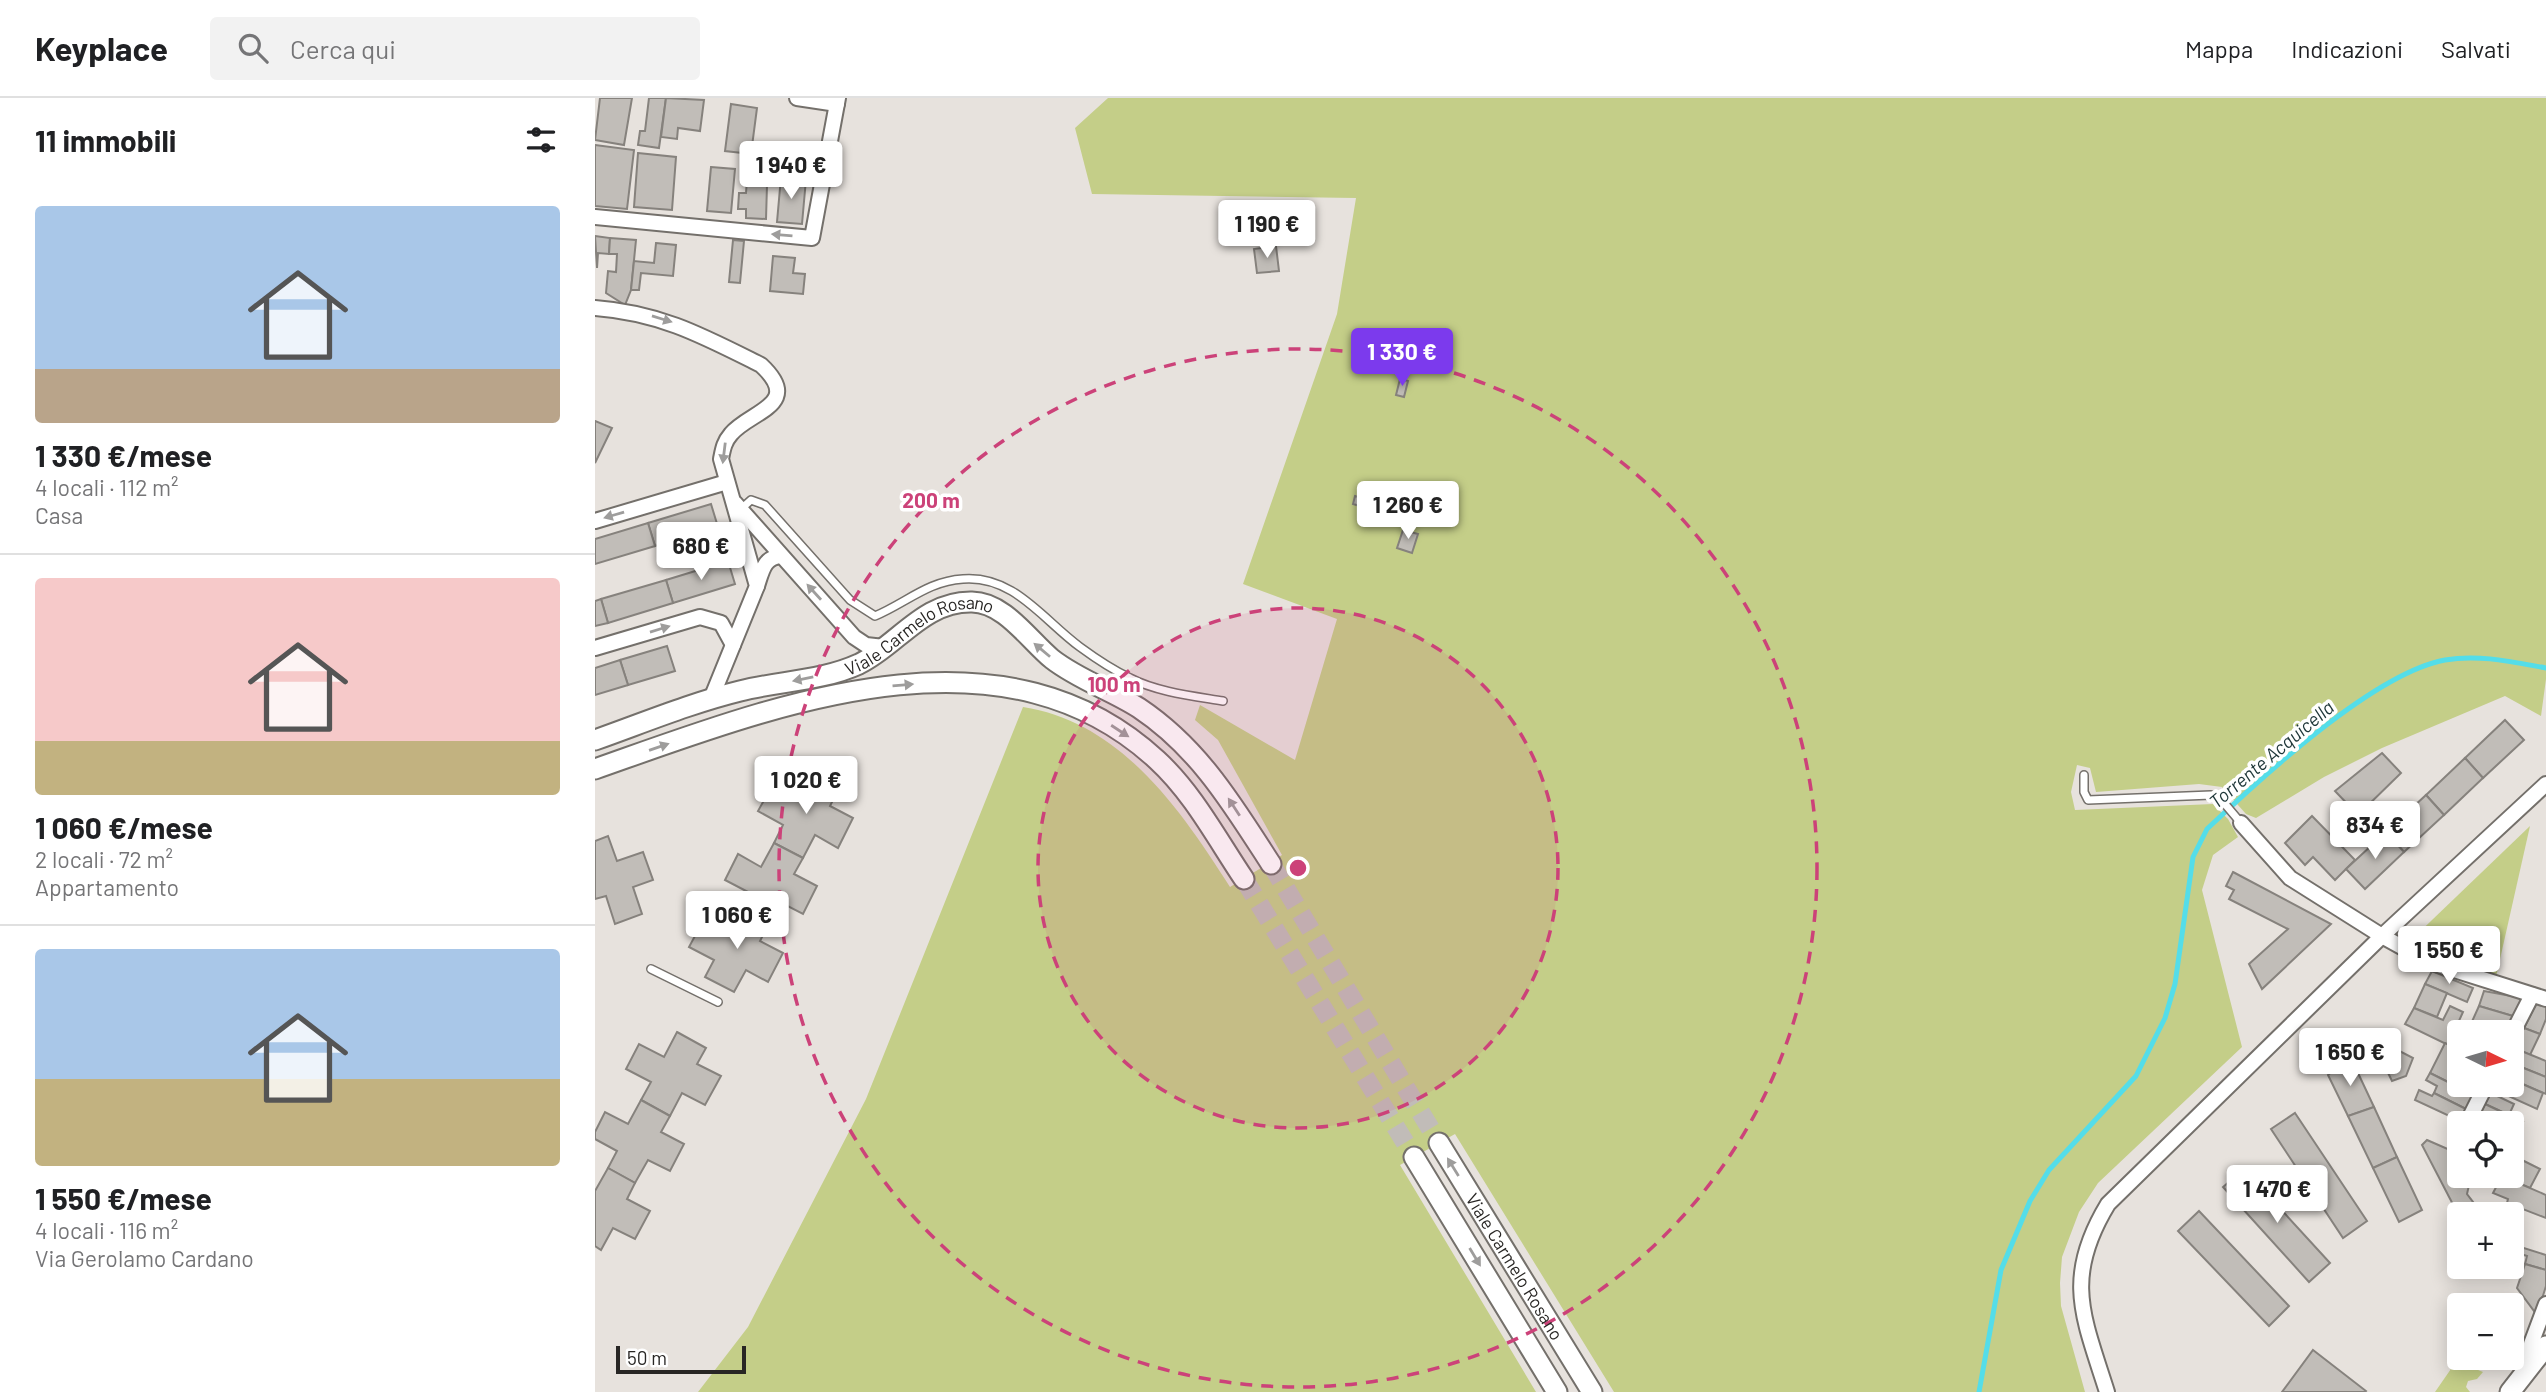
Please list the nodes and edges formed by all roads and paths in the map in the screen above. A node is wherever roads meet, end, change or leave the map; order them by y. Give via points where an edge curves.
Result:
1 (797, 98) edge
2 (837, 101) edge
3 (595, 218) edge
4 (595, 308) edge
5 (727, 482) junction
6 (731, 498) junction
7 (741, 509) junction
8 (595, 521) edge
9 (782, 556) junction
10 (757, 586) junction
11 (733, 646) junction
12 (884, 647) junction
13 (595, 648) edge
14 (711, 699) junction
15 (1223, 701) dead end
16 (595, 740) edge
17 (595, 769) edge
18 (2084, 775) dead end
19 (2546, 784) edge
20 (2237, 818) joint
21 (1271, 864) tunnel mouth
22 (1244, 879) tunnel mouth
23 (2382, 936) junction
24 (651, 969) dead end
25 (2539, 997) edge
26 (718, 1002) dead end
27 (2522, 1020) edge
28 (1439, 1143) tunnel mouth
29 (1414, 1157) tunnel mouth
30 (2546, 1304) edge
31 (2546, 1346) edge
32 (2531, 1366) junction
33 (1557, 1392) edge
34 (1592, 1392) edge
35 (2107, 1392) edge
36 (2511, 1392) edge

1 - 2 street
2 -> 3 street via 813,238
4 -> 5 street via 635,312 685,326 771,374 777,388 775,400 733,431 724,444 721,460
5 - 6 street
5 -> 8 street
6 - 7 street
6 - 10 street
7 - 9 street
7 - 15 lane via 751,500 765,505 850,600 875,615 895,608 924,587 964,578 992,583 1019,594 1079,646 1131,679
9 - 10 street via 765,563
12 -> 9 street via 866,645 854,637
10 - 11 street
13 -> 11 street via 701,617 721,623
11 - 14 street
12 -> 14 main road, Viale Carmelo Rosano via 840,672
21 -> 12 main road, Viale Carmelo Rosano via 1215,778 1181,741 1137,707 1061,665 992,607 972,602 940,608
14 - 16 main road, Viale Carmelo Rosano
17 -> 22 main road, Viale Carmelo Rosano via 757,713 831,697 902,684 985,683 1016,688 1090,713 1136,742 1176,779
18 - 20 lane via 2088,800 2197,793 2219,797
19 - 23 street
20 - 23 street via 2290,878
23 - 25 street via 2430,962
23 - 35 street via 2108,1204 2091,1231 2079,1281 2084,1318
24 - 26 lane
25 - 27 street
34 -> 28 main road, Viale Carmelo Rosano
29 -> 33 main road, Viale Carmelo Rosano
30 - 32 street via 2531,1345
31 - 32 main road
32 - 36 main road

